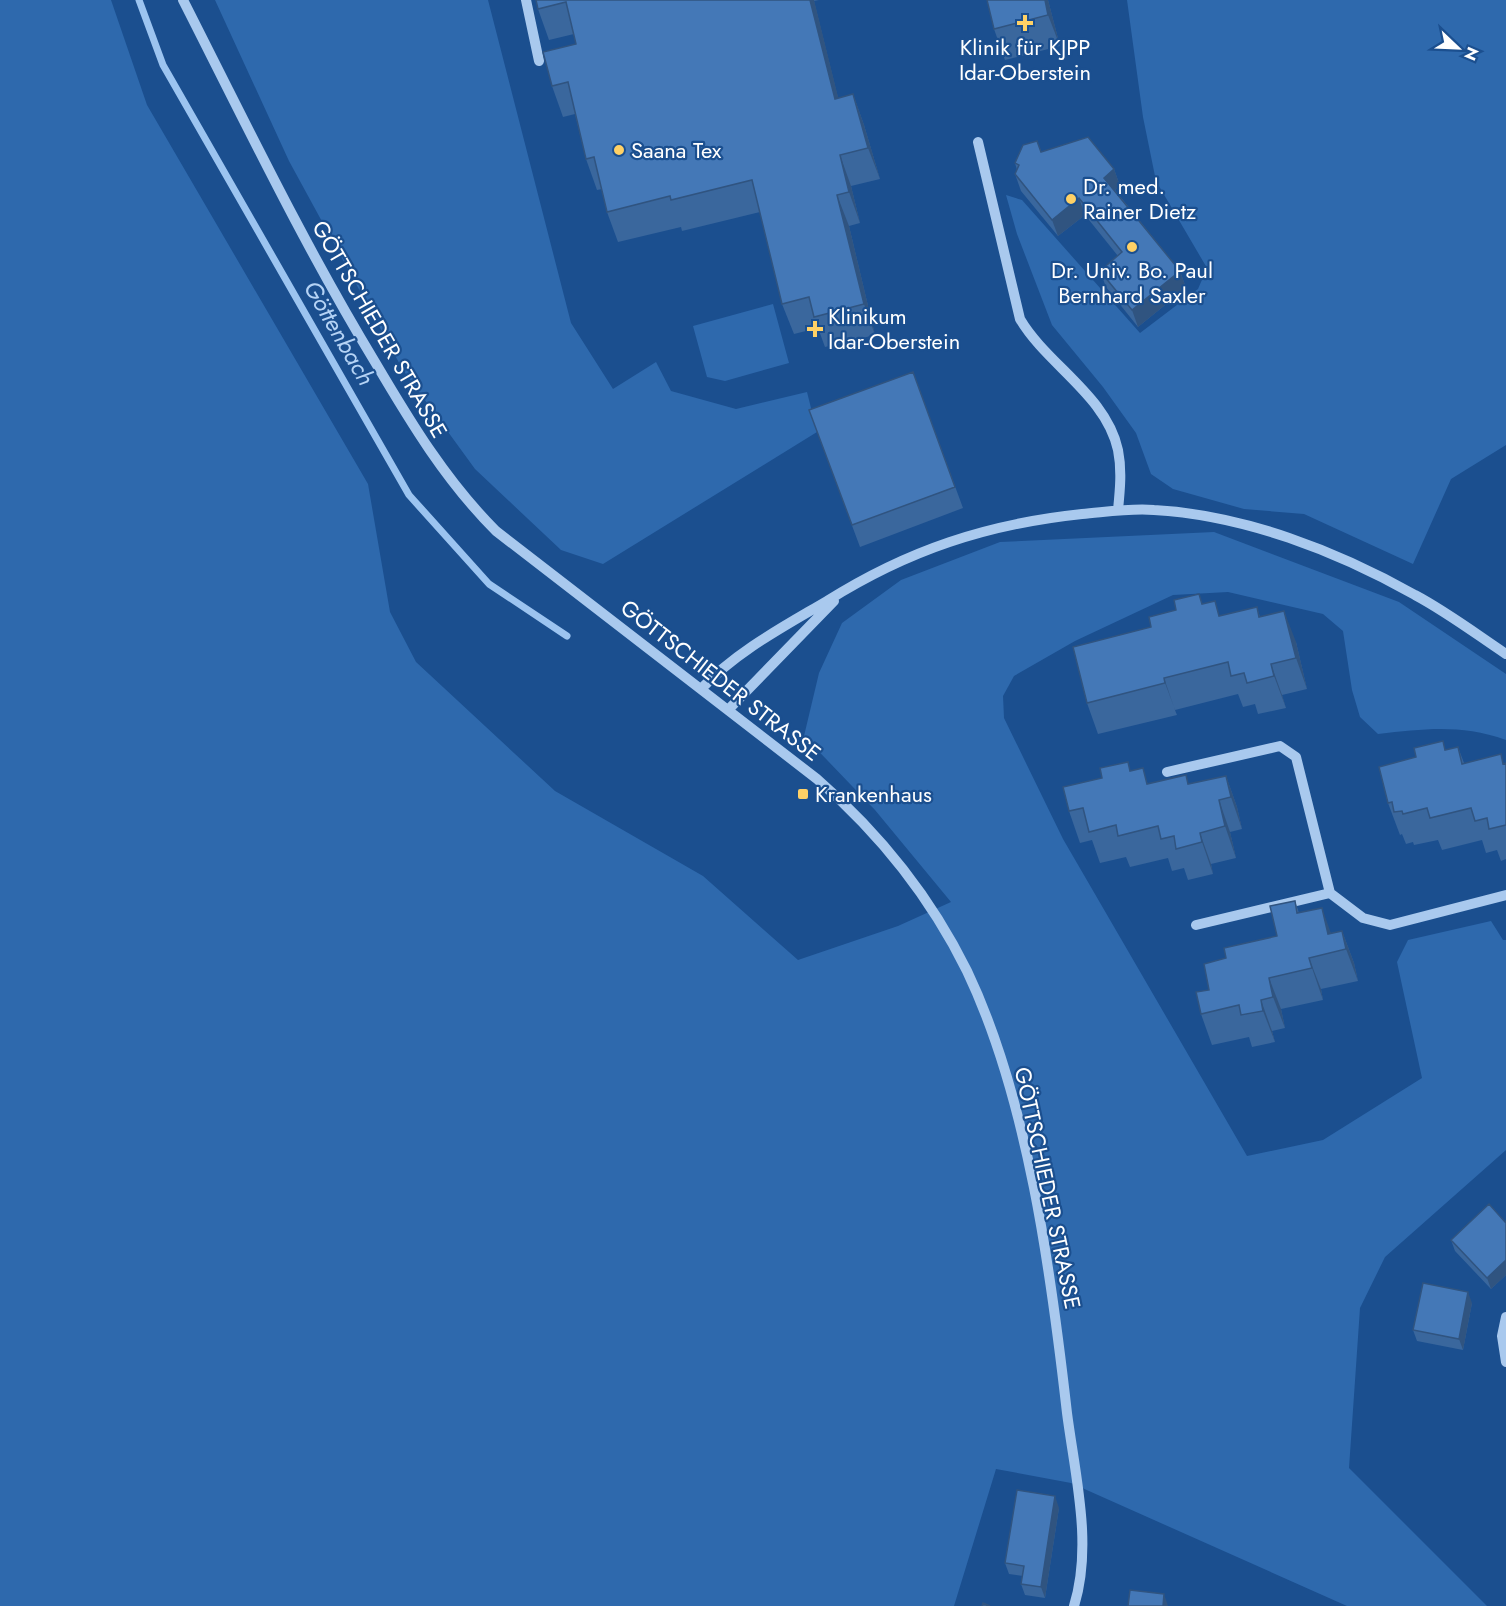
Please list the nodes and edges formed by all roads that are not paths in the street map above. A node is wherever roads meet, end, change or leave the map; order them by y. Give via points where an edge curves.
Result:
1 (183, 0) edge
2 (526, 0) edge
3 (538, 61) dead end
4 (978, 142) dead end
5 (1118, 510) junction
6 (844, 590) junction
7 (1506, 654) edge
8 (701, 689) junction
9 (728, 710) junction
10 (1167, 772) dead end
11 (1330, 892) junction
12 (1506, 895) edge
13 (1196, 925) dead end
14 (1506, 1317) edge
15 (1506, 1362) edge
16 (1074, 1606) edge

1 - 8 street, GÖTTSCHIEDER STRASSE via 321,273 432,457 496,531
2 - 3 street
4 - 5 street via 1020,319 1032,339 1082,389 1107,422 1118,451
5 - 6 street via 991,528 915,554
5 - 7 street via 1208,517 1313,548 1418,596
6 - 8 street via 731,660
6 - 9 street
8 - 9 street, GÖTTSCHIEDER STRASSE
9 - 16 street, GÖTTSCHIEDER STRASSE via 853,811 914,885 967,972 1004,1068 1020,1129 1058,1337 1082,1526 1080,1587
10 - 11 street via 1280,746 1296,757
11 - 12 street via 1363,918 1390,925
11 - 13 street
14 - 15 street via 1502,1336

